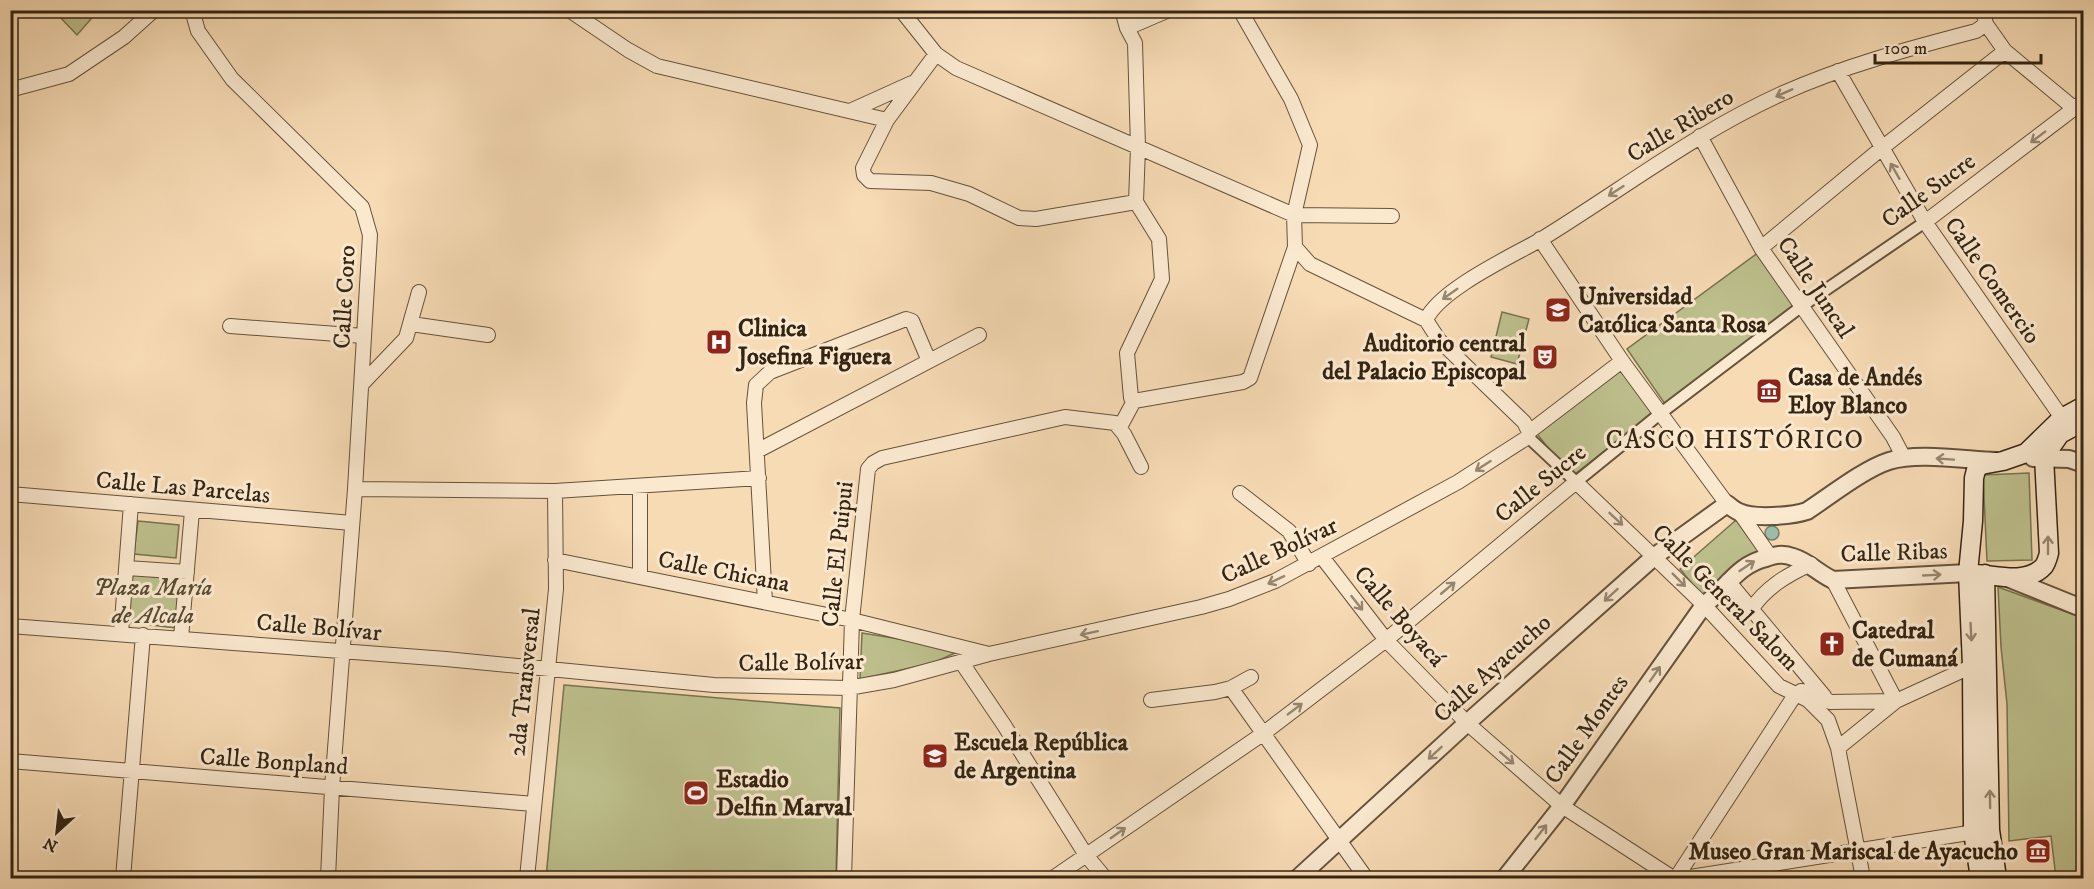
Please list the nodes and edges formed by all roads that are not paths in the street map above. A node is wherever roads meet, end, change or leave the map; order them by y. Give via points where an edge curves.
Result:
1 (154, 10) edge
2 (192, 10) edge
3 (569, 10) edge
4 (901, 10) edge
5 (1122, 10) edge
6 (1169, 10) edge
7 (1239, 10) edge
8 (1984, 17) edge
9 (1127, 28) junction
10 (2005, 51) junction
11 (936, 54) junction
12 (1838, 72) junction
13 (916, 81) junction
14 (17, 88) dead end
15 (2081, 104) edge
16 (850, 111) junction
17 (886, 120) junction
18 (1700, 136) junction
19 (1138, 147) junction
20 (1882, 148) junction
21 (1136, 202) junction
22 (1294, 215) junction
23 (1392, 216) dead end
24 (1924, 222) junction
25 (1540, 239) junction
26 (1295, 247) junction
27 (1761, 248) junction
28 (419, 292) dead end
29 (1802, 306) junction
30 (1426, 320) junction
31 (411, 324) junction
32 (230, 326) dead end
33 (488, 335) dead end
34 (979, 335) dead end
35 (364, 336) junction
36 (929, 361) junction
37 (1622, 361) junction
38 (361, 385) junction
39 (1134, 401) junction
40 (2084, 406) edge
41 (1661, 413) junction
42 (2062, 418) junction
43 (2084, 421) edge
44 (1120, 427) junction
45 (1528, 435) junction
46 (757, 451) junction
47 (2044, 457) junction
48 (1904, 458) junction
49 (2003, 461) junction
50 (2084, 464) edge
51 (1141, 467) dead end
52 (759, 478) junction
53 (1576, 482) junction
54 (640, 486) junction
55 (355, 489) junction
56 (555, 490) junction
57 (1240, 493) dead end
58 (10, 494) edge
59 (131, 504) junction
60 (1733, 508) junction
61 (192, 511) junction
62 (352, 523) junction
63 (1655, 556) junction
64 (1770, 556) junction
65 (1322, 557) junction
66 (555, 561) junction
67 (1309, 564) junction
68 (1811, 564) junction
69 (127, 568) junction
70 (187, 572) junction
71 (1977, 574) junction
72 (640, 577) junction
73 (2010, 579) junction
74 (1833, 580) junction
75 (1728, 581) junction
76 (765, 602) junction
77 (1704, 605) junction
78 (2084, 609) edge
79 (1751, 610) junction
80 (852, 620) junction
81 (10, 626) edge
82 (121, 633) junction
83 (143, 635) junction
84 (181, 638) junction
85 (1386, 640) junction
86 (344, 652) junction
87 (989, 654) junction
88 (962, 663) junction
89 (1980, 663) junction
90 (548, 670) junction
91 (1251, 677) dead end
92 (849, 688) junction
93 (1232, 688) junction
94 (1795, 695) junction
95 (1151, 700) dead end
96 (1896, 701) junction
97 (1830, 702) junction
98 (1467, 723) junction
99 (1264, 733) junction
100 (1838, 748) junction
101 (10, 761) edge
102 (132, 772) junction
103 (332, 788) junction
104 (534, 804) junction
105 (1562, 806) junction
106 (1982, 831) junction
107 (1339, 843) junction
108 (1858, 851) junction
109 (1086, 855) junction
110 (123, 879) edge
111 (328, 879) edge
112 (527, 879) edge
113 (844, 879) edge
114 (1053, 879) edge
115 (1105, 879) edge
116 (1298, 879) edge
117 (1366, 879) edge
118 (1505, 879) edge
119 (1675, 879) edge
120 (1684, 879) edge
121 (1863, 879) edge
122 (1980, 879) edge
123 (1997, 879) edge

1 - 14 street via 124,37 69,74
2 - 35 street, Calle Coro via 198,31 232,79 362,207 370,235
3 - 16 street via 657,66
4 - 11 street
5 - 9 street
6 - 9 street
7 - 22 street via 1290,99 1310,145
8 - 10 street
8 - 12 street, Calle Ribero via 1976,31
9 - 19 street via 1135,43
10 - 15 street
10 - 20 street
11 - 13 street
11 - 19 street via 956,68
12 -> 18 street, Calle Ribero via 1780,94
12 - 20 street, Calle Comercio
13 - 16 street
13 - 17 street
15 -> 24 street, Calle Sucre
16 - 17 street
17 - 21 street via 863,168 870,181 931,183 969,194 1019,218 1036,219
18 -> 25 street, Calle Ribero
18 - 27 street, Calle Juncal
19 - 21 street
19 - 22 street
24 -> 20 street, Calle Comercio
20 - 27 street
21 - 39 street via 1159,239 1162,279 1127,352
22 - 23 street
22 - 26 street
24 - 29 street, Calle Sucre
24 - 42 street, Calle Comercio
25 -> 30 street, Calle Ribero via 1453,292 1434,306
25 - 37 street
26 - 30 street, Calle General Salom via 1310,264
26 - 39 street via 1250,378
27 - 29 street, Calle Juncal
28 - 31 street
29 - 41 street, Calle Sucre
29 - 48 street, Calle Juncal
30 - 45 street, Calle General Salom via 1439,339 1524,422
31 - 33 street
31 - 38 street via 406,338
32 - 35 street
34 - 36 street
35 - 38 street, Calle Coro
36 - 46 street
36 - 46 street via 912,321 906,319 770,372 756,385
37 - 41 street
37 - 45 street, Calle Bolívar
38 - 55 street, Calle Coro
39 - 44 street
40 - 42 main road
41 - 53 street, Calle Sucre
41 - 60 street
42 - 49 main road via 2026,453
43 - 47 main road via 2061,434
44 - 51 street
44 - 80 street, Calle El Puipui via 1115,423 1065,417 873,463 868,469
45 - 53 street, Calle General Salom
45 -> 65 street, Calle Bolívar via 1458,482
46 - 52 street
47 - 49 street
47 - 50 street
73 -> 47 main road via 2032,574 2044,566 2049,553
49 -> 48 street
48 - 60 street via 1881,464 1807,512 1754,515
49 - 71 main road via 1981,465 1976,470
52 - 54 street
52 - 76 street
53 -> 63 street, Calle General Salom
85 -> 53 street, Calle Sucre
54 - 56 street
54 - 72 street
55 - 56 street
55 - 62 street, Calle Coro
56 - 66 street, 2da Transversal
57 - 67 street via 1289,531
58 - 59 street, Calle Las Parcelas
59 - 61 street, Calle Las Parcelas
59 - 69 street
60 - 63 street, Calle Ayacucho
60 - 64 street
61 - 62 street, Calle Las Parcelas
61 - 70 street
62 - 86 street, Calle Coro
63 -> 77 street, Calle General Salom
63 -> 98 street, Calle Ayacucho
64 - 68 street, Calle Ribas via 1782,554
75 -> 64 street via 1750,562
65 - 67 street, Calle Bolívar
65 -> 85 street, Calle Boyacá
66 - 72 street, Calle Chicana
66 - 90 street, 2da Transversal
67 -> 87 street, Calle Bolívar via 1229,599
68 - 74 street, Calle Ribas
68 - 79 street via 1769,589
69 - 70 street
69 - 82 street
70 - 84 street
71 - 73 main road
74 -> 71 street, Calle Ribas
71 - 89 main road
72 - 76 street, Calle Chicana
73 - 78 street
74 - 96 street
75 - 77 street
75 - 79 street
76 - 80 street, Calle Chicana
77 - 94 street, Calle General Salom via 1779,686
105 -> 77 street, Calle Montes
79 - 97 street
80 - 87 street, Calle Chicana
80 - 92 street, Calle El Puipui
81 - 82 street, Calle Bolívar
82 - 83 street, Calle Bolívar
83 - 84 street, Calle Bolívar
83 - 102 street
84 - 86 street, Calle Bolívar
85 - 98 street, Calle Boyacá
99 -> 85 street, Calle Sucre
86 - 90 street, Calle Bolívar
86 - 103 street, Calle Coro
87 - 88 street, Calle Bolívar
88 - 92 street, Calle Bolívar
88 - 109 street
89 - 96 street
89 - 106 main road
90 - 92 street, Calle Bolívar via 714,685
90 - 104 street, 2da Transversal
91 - 93 street
92 - 113 street, Calle El Puipui
93 - 95 street
93 - 99 street
94 - 97 street via 1816,693
94 - 100 street, Calle General Salom via 1808,700 1828,720
94 - 119 street
96 - 97 street
96 - 100 street
98 -> 105 street, Calle Boyacá
98 -> 107 street, Calle Ayacucho
99 - 107 street
109 -> 99 street, Calle Sucre
100 - 108 street, Calle General Salom
101 - 102 street, Calle Bonpland
102 - 103 street, Calle Bonpland
102 - 110 street
103 - 104 street, Calle Bonpland
103 - 111 street, Calle Coro
104 - 112 street, 2da Transversal
118 -> 105 street, Calle Montes
105 - 119 street, Calle Boyacá
106 - 108 street
106 - 122 main road
106 - 123 main road
107 - 116 street, Calle Ayacucho
107 - 117 street
108 - 120 street
108 - 121 street, Calle General Salom
109 - 114 street, Calle Sucre
109 - 115 street

